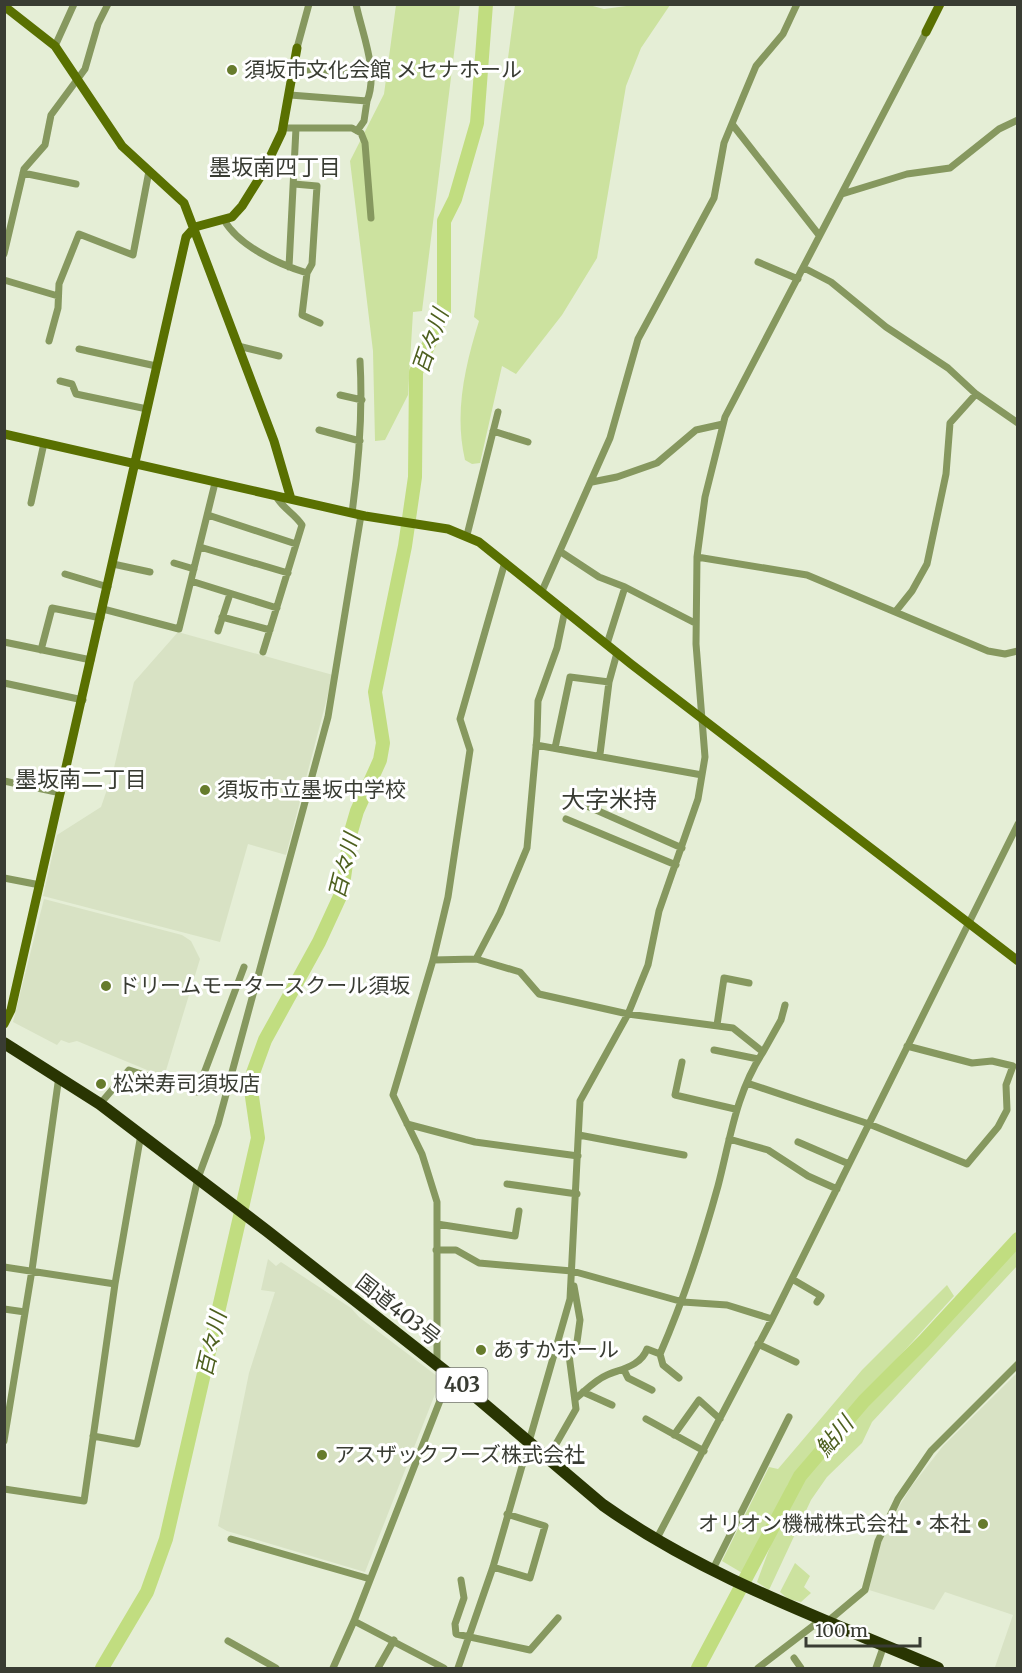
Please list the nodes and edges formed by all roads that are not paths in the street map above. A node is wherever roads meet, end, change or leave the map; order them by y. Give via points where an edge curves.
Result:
1 (74, 4) edge
2 (108, 4) edge
3 (309, 4) edge
4 (356, 4) edge
5 (797, 4) edge
6 (940, 4) edge
7 (4, 6) edge
8 (926, 32) joint
9 (55, 46) junction
10 (297, 48) joint
11 (293, 69) junction
12 (344, 72) dead end
13 (79, 78) junction
14 (290, 94) junction
15 (367, 101) junction
16 (1017, 120) edge
17 (732, 124) junction
18 (284, 128) junction
19 (296, 128) junction
20 (357, 131) junction
21 (149, 171) junction
22 (23, 173) junction
23 (76, 184) dead end
24 (294, 184) junction
25 (842, 194) junction
26 (371, 218) dead end
27 (224, 220) junction
28 (195, 227) junction
29 (819, 235) junction
30 (4, 254) edge
31 (758, 262) dead end
32 (289, 267) junction
33 (804, 268) junction
34 (307, 273) junction
35 (798, 279) junction
36 (4, 280) edge
37 (58, 296) junction
38 (320, 323) dead end
39 (50, 341) dead end
40 (238, 346) junction
41 (79, 349) dead end
42 (279, 356) dead end
43 (360, 361) dead end
44 (156, 366) junction
45 (60, 381) dead end
46 (976, 393) junction
47 (340, 395) dead end
48 (362, 400) junction
49 (147, 409) junction
50 (498, 412) dead end
51 (1017, 423) edge
52 (723, 424) junction
53 (319, 430) dead end
54 (493, 431) junction
55 (4, 434) edge
56 (360, 441) junction
57 (523, 442) dead end
58 (44, 443) junction
59 (134, 464) junction
60 (591, 482) junction
61 (215, 483) junction
62 (276, 496) junction
63 (291, 499) junction
64 (31, 503) dead end
65 (208, 514) junction
66 (359, 515) junction
67 (466, 535) junction
68 (297, 543) junction
69 (200, 547) junction
70 (561, 552) junction
71 (697, 557) junction
72 (505, 562) junction
73 (174, 563) dead end
74 (113, 564) junction
75 (194, 569) junction
76 (150, 572) dead end
77 (288, 573) junction
78 (65, 574) dead end
79 (191, 581) junction
80 (108, 587) junction
81 (625, 587) junction
82 (542, 591) junction
83 (230, 594) junction
84 (277, 609) junction
85 (565, 610) junction
86 (896, 611) junction
87 (102, 613) junction
88 (222, 616) junction
89 (696, 623) junction
90 (270, 630) junction
91 (218, 631) dead end
92 (4, 642) edge
93 (607, 644) junction
94 (41, 650) junction
95 (1017, 651) edge
96 (263, 652) dead end
97 (617, 653) junction
98 (91, 660) junction
99 (609, 682) junction
100 (4, 683) edge
101 (82, 700) junction
102 (704, 718) junction
103 (536, 745) junction
104 (555, 748) junction
105 (600, 754) junction
106 (702, 775) junction
107 (4, 781) edge
108 (61, 793) junction
109 (587, 806) dead end
110 (566, 819) dead end
111 (1017, 824) edge
112 (682, 848) junction
113 (676, 865) junction
114 (4, 878) edge
115 (40, 885) junction
116 (967, 922) junction
117 (476, 959) junction
118 (433, 960) junction
119 (1017, 961) edge
120 (244, 967) dead end
121 (749, 982) dead end
122 (785, 1005) dead end
123 (628, 1014) junction
124 (4, 1024) edge
125 (717, 1025) junction
126 (4, 1043) edge
127 (907, 1046) junction
128 (714, 1050) dead end
129 (760, 1056) junction
130 (682, 1062) dead end
131 (59, 1076) junction
132 (747, 1083) junction
133 (100, 1104) junction
134 (735, 1109) junction
135 (407, 1124) junction
136 (869, 1124) junction
137 (141, 1134) junction
138 (579, 1135) junction
139 (729, 1139) junction
140 (798, 1142) dead end
141 (684, 1155) dead end
142 (578, 1156) junction
143 (849, 1164) junction
144 (200, 1179) junction
145 (507, 1184) dead end
146 (837, 1189) junction
147 (577, 1194) junction
148 (519, 1212) dead end
149 (437, 1224) junction
150 (436, 1250) junction
151 (4, 1267) edge
152 (32, 1270) junction
153 (572, 1271) junction
154 (792, 1279) junction
155 (115, 1284) junction
156 (821, 1297) dead end
157 (683, 1302) junction
158 (4, 1309) edge
159 (25, 1312) junction
160 (772, 1318) junction
161 (758, 1344) junction
162 (660, 1354) junction
163 (796, 1362) dead end
164 (1017, 1364) edge
165 (437, 1365) junction
166 (624, 1370) junction
167 (450, 1375) junction
168 (679, 1378) dead end
169 (652, 1390) dead end
170 (584, 1392) junction
171 (575, 1399) junction
172 (612, 1405) dead end
173 (789, 1417) dead end
174 (646, 1419) dead end
175 (720, 1419) junction
176 (674, 1435) junction
177 (93, 1436) junction
178 (528, 1440) junction
179 (4, 1441) edge
180 (704, 1451) junction
181 (548, 1458) junction
182 (4, 1489) edge
183 (507, 1514) junction
184 (231, 1539) dead end
185 (656, 1540) junction
186 (493, 1567) junction
187 (713, 1569) junction
188 (370, 1579) junction
189 (461, 1580) dead end
190 (558, 1618) dead end
191 (354, 1621) junction
192 (825, 1621) junction
193 (469, 1637) junction
194 (394, 1640) junction
195 (228, 1641) dead end
196 (884, 1645) junction
197 (794, 1658) dead end
198 (276, 1668) edge
199 (333, 1668) edge
200 (378, 1668) edge
201 (444, 1668) edge
202 (458, 1668) edge
203 (758, 1668) edge
204 (801, 1668) edge
205 (876, 1668) edge
206 (938, 1668) edge

1 - 9 street
2 - 13 street
3 - 10 street
4 - 15 street via 369,62 372,89
5 - 17 street via 783,34 756,66
6 - 8 street
7 - 9 street
8 - 25 street
9 - 13 street
10 - 11 street
11 - 12 street
11 - 14 street
13 - 21 street via 122,146
13 - 22 street via 51,115 45,145
14 - 15 street
14 - 18 street
15 - 20 street via 364,121
16 - 25 street via 999,129 950,168 908,174
17 - 29 street
17 - 60 street via 724,143 714,198 638,339 610,438
18 - 19 street
18 - 27 street via 242,206
19 - 20 street
19 - 24 street
20 - 26 street via 365,143
21 - 28 street via 184,203
21 - 37 street via 133,255 79,234
22 - 23 street
22 - 30 street
24 - 32 street
24 - 34 street via 316,186 312,264
25 - 29 street
27 - 28 street
27 - 32 street via 233,235
28 - 40 street
28 - 44 street via 186,237
29 - 33 street
31 - 35 street
32 - 34 street
33 - 35 street
33 - 46 street via 831,282
34 - 38 street via 302,315
35 - 52 street
36 - 37 street
37 - 39 street
40 - 42 street
40 - 63 street
41 - 44 street
43 - 48 street
44 - 49 street
45 - 49 street via 72,384 76,394
46 - 51 street
46 - 86 street via 950,423 945,480 927,564
47 - 48 street
48 - 56 street
49 - 59 street
50 - 54 street
52 - 60 street via 696,430 657,463
52 - 71 street via 705,497
53 - 56 street
54 - 57 street
54 - 67 street
55 - 58 street
56 - 66 street
58 - 59 street
58 - 64 street
59 - 61 street
59 - 74 street
60 - 70 street
61 - 62 street
61 - 65 street
62 - 63 street
62 - 68 street via 302,525
63 - 66 street
65 - 68 street
65 - 69 street
66 - 67 street
66 - 144 street via 328,717
67 - 72 street
68 - 77 street
69 - 75 street
69 - 77 street
70 - 81 street via 599,577
70 - 82 street
71 - 86 street via 789,570
71 - 89 street
72 - 82 street
72 - 118 street via 460,719 470,750 448,897
73 - 75 street
74 - 76 street
74 - 80 street
75 - 79 street
77 - 84 street
78 - 80 street
79 - 83 street
79 - 87 street via 179,629
80 - 87 street
81 - 89 street
81 - 93 street
82 - 85 street
83 - 84 street
83 - 88 street
84 - 90 street
85 - 93 street
85 - 103 street via 557,648 538,701
86 - 95 street via 988,651
87 - 94 street via 52,608
87 - 98 street
88 - 90 street
88 - 91 street
89 - 102 street
90 - 96 street
92 - 94 street
93 - 97 street
94 - 98 street
97 - 99 street
97 - 102 street
98 - 101 street
99 - 104 street via 570,677
99 - 105 street
100 - 101 street
101 - 108 street
102 - 106 street
102 - 116 street
103 - 104 street
103 - 117 street via 526,848
104 - 105 street
105 - 106 street
106 - 112 street
107 - 108 street
108 - 115 street
109 - 112 street
110 - 113 street
111 - 116 street
112 - 113 street
113 - 123 street via 659,911 648,965
114 - 115 street
115 - 124 street via 11,1010
116 - 119 street
116 - 127 street
117 - 118 street
117 - 123 street via 519,972 539,994
118 - 135 street via 393,1095
120 - 133 street via 197,1092 129,1070
121 - 125 street via 724,978
122 - 129 street via 781,1020
123 - 125 street
123 - 138 street via 580,1101
125 - 129 street via 733,1028
126 - 131 highway, 国道403号 / 403
127 - 136 street
127 - 136 street via 972,1063 992,1061 1013,1066 1006,1085 1007,1110 998,1127 966,1164
128 - 129 street
129 - 132 street
130 - 134 street via 675,1095
131 - 133 highway, 国道403号 / 403
131 - 152 street
132 - 134 street
132 - 136 street
133 - 137 highway, 国道403号 / 403
134 - 139 street
135 - 142 street via 475,1142
135 - 149 street via 430,1180
136 - 143 street
137 - 144 highway, 国道403号 / 403
137 - 155 street
138 - 141 street
138 - 142 street
139 - 146 street via 768,1150
139 - 157 street
140 - 143 street
142 - 147 street
143 - 146 street
144 - 165 highway, 国道403号 / 403
144 - 177 street via 137,1444
145 - 147 street
146 - 154 street
147 - 153 street
148 - 149 street via 515,1236
149 - 150 street
150 - 153 street via 456,1250 479,1263
150 - 165 street
151 - 152 street
152 - 155 street
152 - 159 street
153 - 157 street
153 - 171 street via 580,1320 577,1342 569,1355
153 - 178 street via 565,1322
154 - 156 street
154 - 160 street
155 - 177 street
157 - 160 street via 727,1305
157 - 162 street
158 - 159 street
159 - 179 street
160 - 161 street
161 - 163 street
161 - 175 street
162 - 166 street via 647,1349 645,1355
162 - 168 street via 663,1365
164 - 192 street via 931,1451 897,1499 878,1541 865,1590
165 - 167 highway, 国道403号 / 403
166 - 169 street via 628,1378
166 - 170 street via 606,1375
167 - 178 highway, 国道403号 / 403
167 - 188 street
170 - 171 street
170 - 172 street
171 - 181 street via 576,1409
173 - 187 street
174 - 176 street
175 - 176 street via 699,1400
175 - 180 street
176 - 180 street
177 - 182 street via 84,1501
178 - 181 highway, 国道403号 / 403
178 - 183 street
180 - 185 street
181 - 185 highway, 国道403号 / 403 via 603,1504
183 - 186 street
183 - 186 street via 545,1526 530,1578
184 - 188 street
185 - 187 highway, 国道403号 / 403
186 - 193 street
187 - 192 highway, 国道403号 / 403
188 - 191 street
189 - 193 street via 464,1598 454,1624 456,1634
190 - 193 street via 530,1650
191 - 194 street
191 - 199 street
192 - 196 highway, 国道403号 / 403
192 - 203 street
193 - 202 street
194 - 200 street
194 - 201 street
195 - 198 street
196 - 205 street
196 - 206 highway, 国道403号 / 403
197 - 204 street

